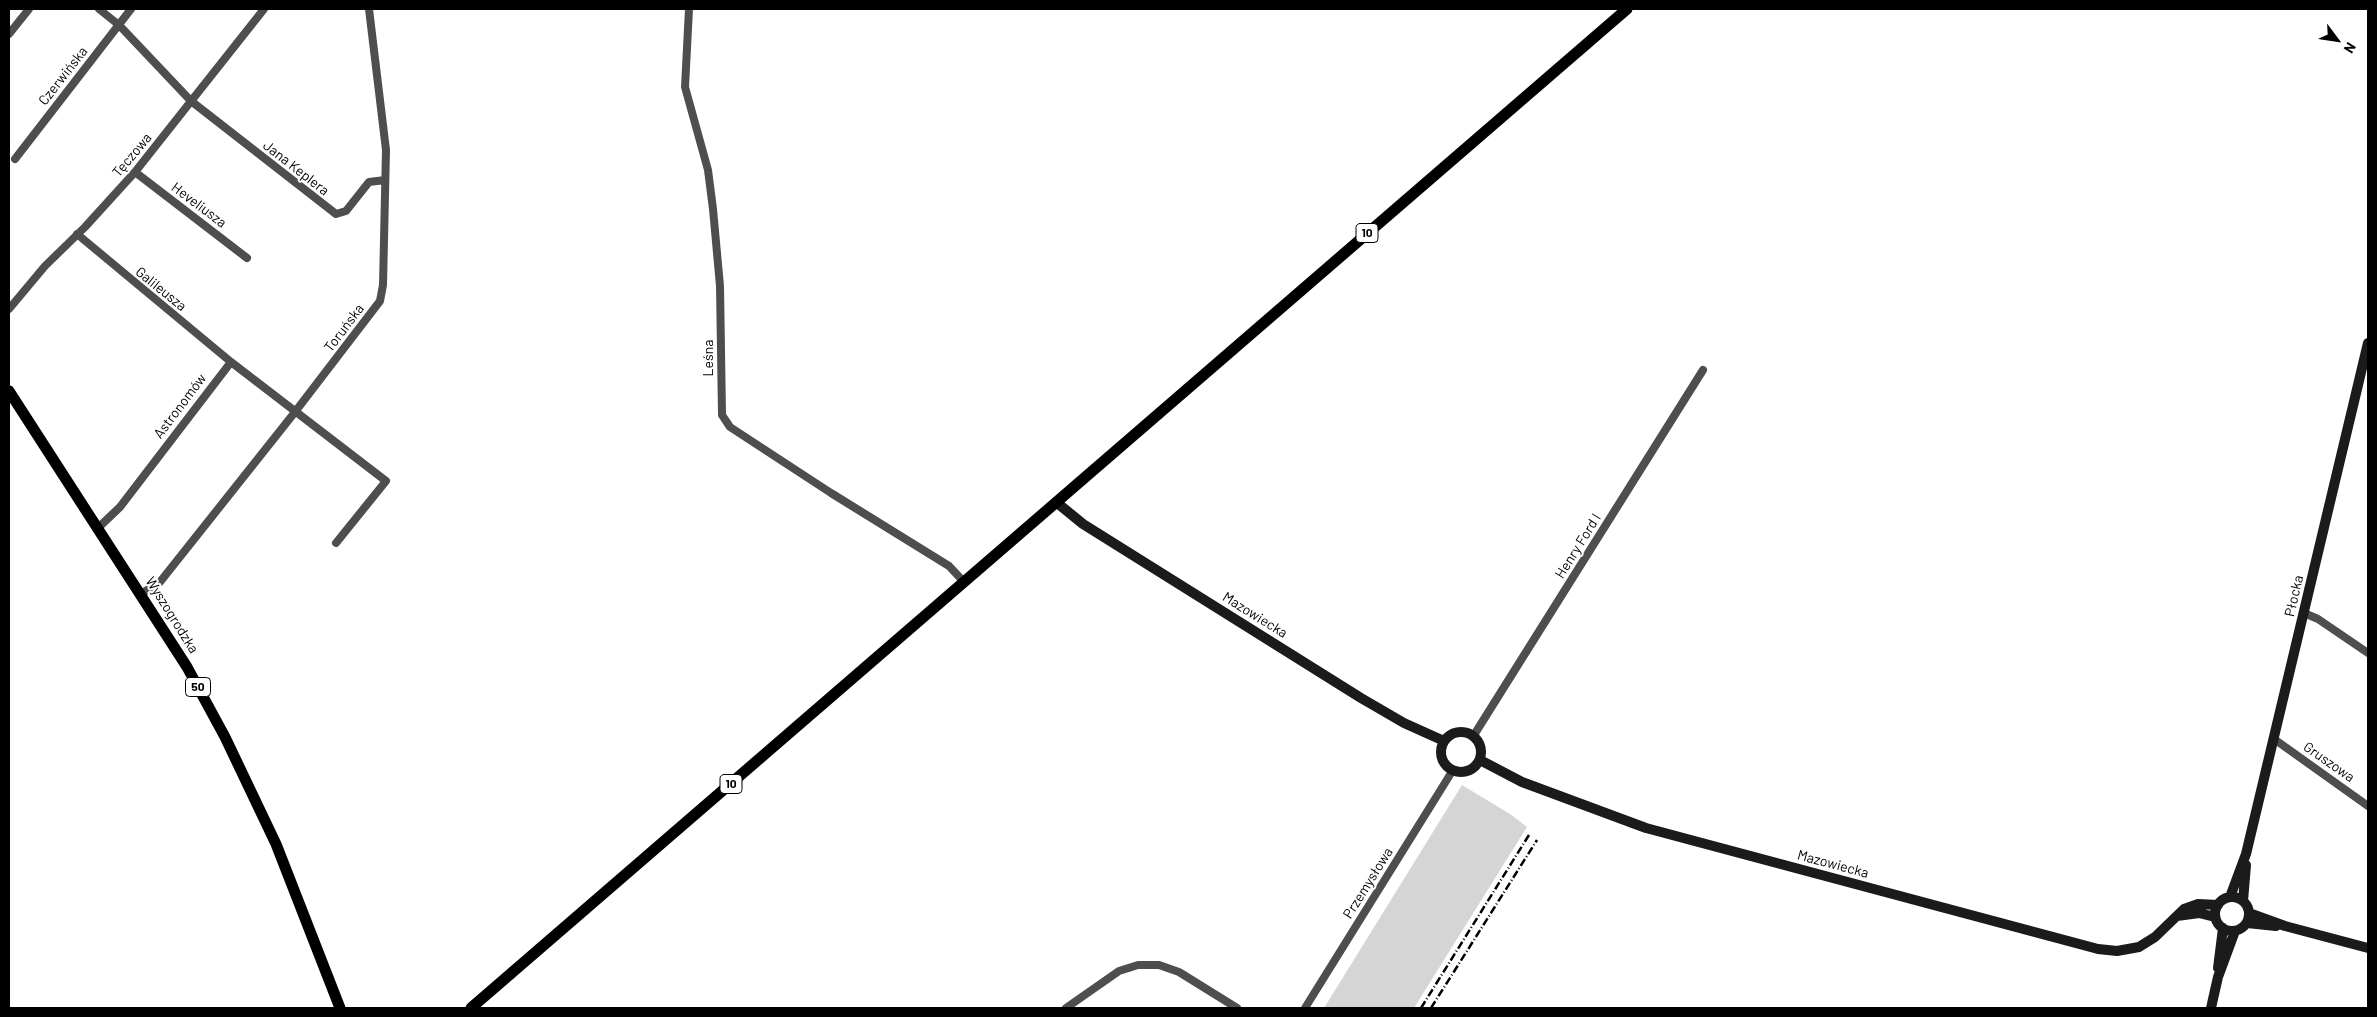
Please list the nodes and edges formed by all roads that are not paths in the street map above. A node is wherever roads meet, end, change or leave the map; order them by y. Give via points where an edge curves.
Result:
1 (29, 9) edge
2 (98, 9) edge
3 (131, 9) edge
4 (264, 9) edge
5 (369, 9) edge
6 (689, 9) edge
7 (1627, 9) edge
8 (119, 25) junction
9 (9, 34) edge
10 (191, 101) junction
11 (15, 159) dead end
12 (135, 172) junction
13 (385, 180) junction
14 (76, 234) junction
15 (247, 258) dead end
16 (9, 309) edge
17 (2368, 344) edge
18 (231, 362) junction
19 (1703, 370) dead end
20 (9, 391) edge
21 (295, 412) junction
22 (1056, 502) junction
23 (98, 528) junction
24 (336, 542) dead end
25 (964, 582) junction
26 (141, 594) junction
27 (2304, 613) junction
28 (2368, 653) edge
29 (1474, 735) junction
30 (2274, 739) junction
31 (1444, 741) junction
32 (1480, 760) junction
33 (1453, 770) junction
34 (2368, 806) edge
35 (2246, 854) junction
36 (2230, 897) junction
37 (2243, 901) junction
38 (2218, 905) junction
39 (2177, 916) junction
40 (2215, 917) junction
41 (2248, 918) junction
42 (2222, 928) junction
43 (2235, 931) junction
44 (2368, 948) edge
45 (2218, 977) junction
46 (340, 1008) edge
47 (471, 1008) edge
48 (1066, 1008) edge
49 (1237, 1008) edge
50 (1305, 1008) edge
51 (2210, 1008) edge

1 - 9 street
2 - 8 street
3 - 8 street, Czerwińska
4 - 10 street, Tęczowa
5 - 13 street, Toruńska via 386,150
6 - 25 street, Leśna via 685,87 708,170 713,209 720,286 722,415 730,427 948,566
7 - 22 main road, 10
8 - 10 street
8 - 11 street, Czerwińska
10 - 12 street, Tęczowa
10 - 13 street, Jana Keplera via 336,214 346,211 369,182
12 - 14 street, Tęczowa
12 - 15 street, Heveliusza
13 - 21 street, Toruńska via 380,300
14 - 16 street, Tęczowa
14 - 18 street, Galileusza
17 - 27 street, Płocka
18 - 21 street
18 - 23 street, Astronomów via 120,507
19 - 29 street, Henry Ford I
20 - 23 main road, Wyszogrodzka / 50
21 - 24 street via 386,482
21 - 26 street, Toruńska via 160,582
22 - 25 main road, 10
22 - 31 street, Mazowiecka via 1083,524 1363,699
23 - 26 main road, Wyszogrodzka / 50
25 - 47 main road, 10
26 - 46 main road, Wyszogrodzka / 50 via 202,694 247,780 276,844
27 - 28 street
27 - 30 street, Płocka
29 - 31 street via 1454,732
29 - 32 street via 1481,744
30 - 34 street, Gruszowa
30 - 35 street, Płocka
31 - 33 street via 1441,755
32 - 33 street via 1468,771
32 - 39 street, Mazowiecka via 1522,782 1646,828 2098,949 2117,951 2138,947 2155,937
33 - 50 street, Przemysłowa
35 - 36 street, Płocka
35 - 37 street, Płocka
36 - 37 street
36 - 38 street
37 - 41 street
38 - 39 street, Mazowiecka via 2191,906
38 - 40 street
39 - 40 street via 2204,913
40 - 42 street
41 - 43 street
41 - 44 street
42 - 43 street
42 - 45 street
43 - 45 street
45 - 51 street
48 - 49 street via 1119,971 1138,965 1159,965 1179,972

